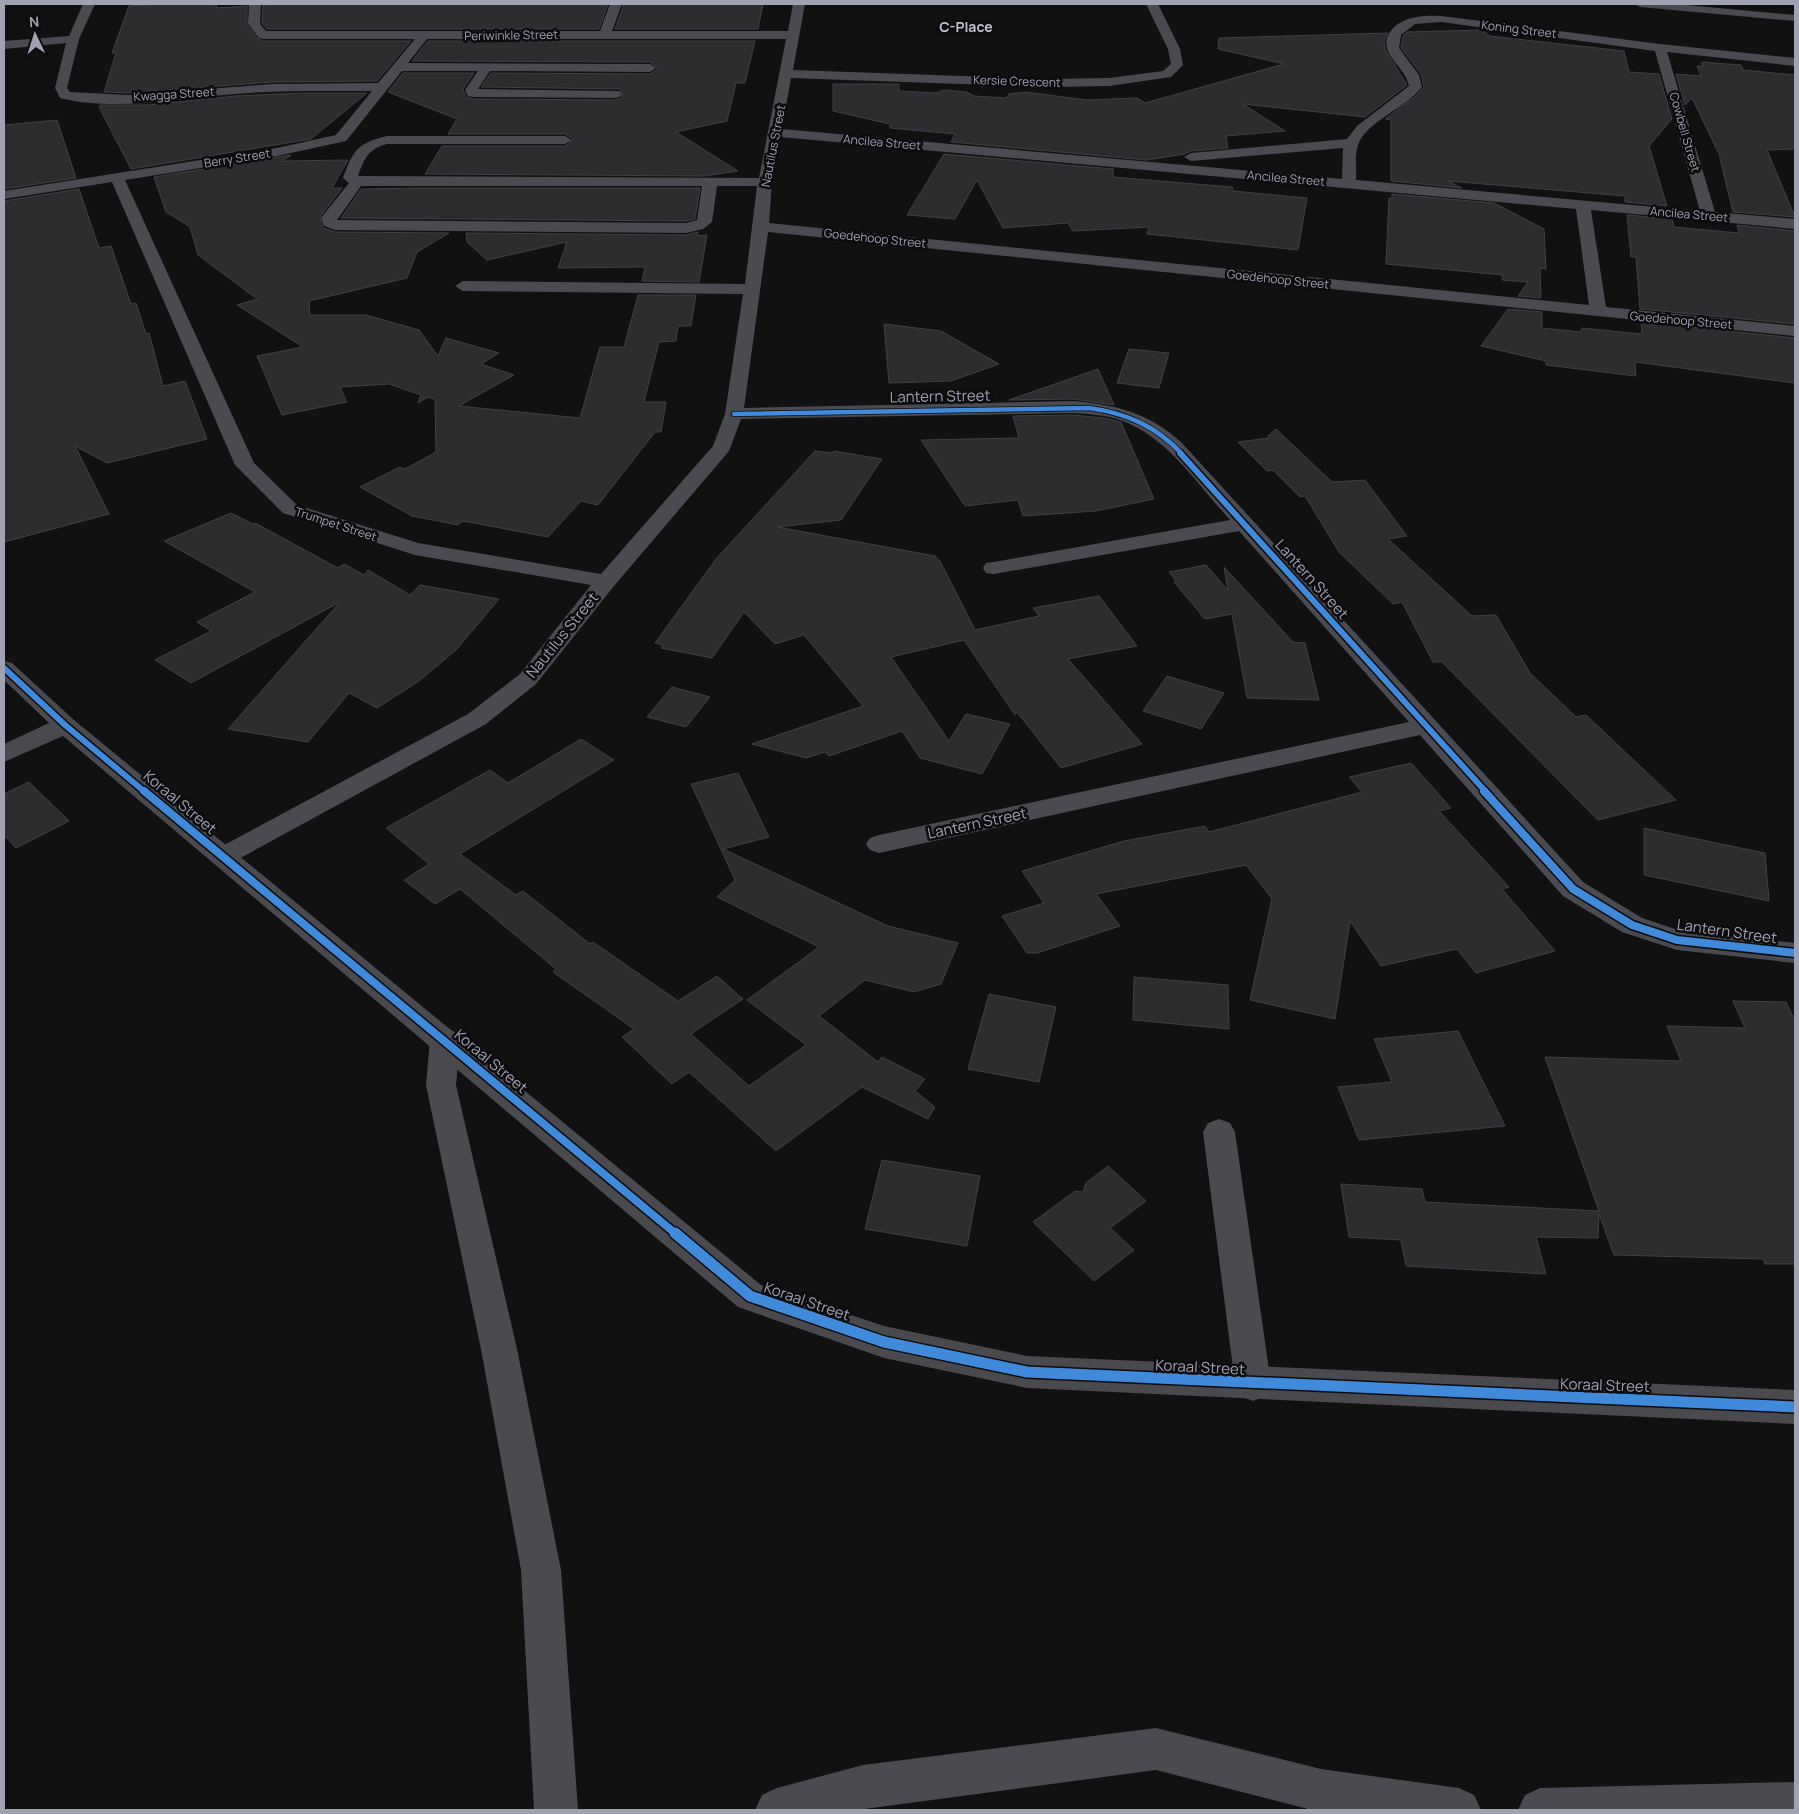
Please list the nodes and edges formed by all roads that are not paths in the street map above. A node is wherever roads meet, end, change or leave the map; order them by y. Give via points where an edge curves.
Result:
1 (89, 4) edge
2 (255, 4) edge
3 (616, 4) edge
4 (799, 4) edge
5 (1152, 4) edge
6 (1640, 4) edge
7 (1795, 18) edge
8 (605, 34) junction
9 (794, 35) junction
10 (422, 36) junction
11 (73, 39) junction
12 (4, 45) edge
13 (1660, 48) junction
14 (1795, 62) edge
15 (397, 67) junction
16 (486, 68) junction
17 (650, 68) dead end
18 (786, 74) junction
19 (382, 87) junction
20 (615, 94) dead end
21 (776, 133) junction
22 (566, 140) dead end
23 (1352, 144) junction
24 (1140, 165) junction
25 (117, 178) junction
26 (357, 182) junction
27 (710, 182) junction
28 (765, 182) junction
29 (1349, 184) junction
30 (4, 195) edge
31 (1583, 204) junction
32 (1709, 216) junction
33 (1795, 224) edge
34 (761, 227) junction
35 (463, 286) dead end
36 (752, 289) junction
37 (1598, 312) junction
38 (1795, 331) edge
39 (734, 414) junction
40 (1243, 524) junction
41 (994, 568) dead end
42 (606, 581) junction
43 (4, 668) edge
44 (65, 725) junction
45 (1427, 726) junction
46 (4, 754) edge
47 (879, 844) dead end
48 (224, 856) junction
49 (1795, 953) edge
50 (445, 1040) junction
51 (1219, 1132) dead end
52 (1253, 1384) junction
53 (1795, 1407) edge
54 (1795, 1804) edge
55 (556, 1810) edge
56 (777, 1810) edge
57 (1459, 1810) edge
58 (1540, 1810) edge

1 - 11 street, Kwagga Street
2 - 10 street, Periwinkle Street via 254,24 264,35
3 - 8 street
4 - 9 street, Nautilus Street
5 - 18 street, Kersie Crescent via 1174,49 1177,64 1167,74 1143,79 1050,83
6 - 7 street
8 - 9 street, Periwinkle Street
8 - 10 street, Periwinkle Street
9 - 18 street, Nautilus Street
10 - 15 street, Berry Street
11 - 12 street
11 - 19 street, Kwagga Street via 61,88 65,95 88,99 240,89
13 - 14 street, Koning Street
13 - 23 street, Koning Street via 1441,19 1411,20 1401,26 1393,37 1393,48 1415,76 1416,87 1407,98 1361,130
13 - 32 street, Cowbell Street
15 - 16 street
15 - 19 street, Berry Street
16 - 17 street
16 - 20 street via 473,93
18 - 21 street, Nautilus Street
19 - 25 street, Berry Street via 341,138 277,152
21 - 24 street, Ancilea Street
21 - 28 street, Nautilus Street
22 - 26 street via 387,140 370,144 356,161 350,178
23 - 24 street via 1202,156
23 - 29 street
24 - 29 street, Ancilea Street
25 - 30 street, Berry Street
25 - 42 street, Trumpet Street via 245,465 290,509 415,549
26 - 27 street
26 - 27 street via 328,218 329,223 686,228 704,222
27 - 28 street
28 - 34 street, Nautilus Street
29 - 31 street, Ancilea Street
31 - 32 street, Ancilea Street
31 - 37 street
32 - 33 street, Ancilea Street
34 - 36 street, Nautilus Street
34 - 37 street, Goedehoop Street
35 - 36 street
36 - 39 street, Nautilus Street
37 - 38 street, Goedehoop Street
39 - 40 street, Lantern Street via 1103,409 1135,418 1155,428
39 - 42 street, Nautilus Street via 722,447
40 - 41 street
40 - 45 street, Lantern Street
42 - 48 street, Nautilus Street via 528,679 477,719
43 - 44 street, Koraal Street
44 - 46 street
44 - 48 street, Koraal Street
45 - 47 street, Lantern Street
45 - 49 street, Lantern Street via 1574,890 1632,924 1677,940
48 - 50 street, Koraal Street
50 - 52 street, Koraal Street via 750,1296 884,1342 1027,1372
50 - 55 street via 441,1085 499,1349 541,1570
51 - 52 street
52 - 53 street, Koraal Street
54 - 58 street
56 - 57 street via 863,1787 1156,1749 1321,1790

